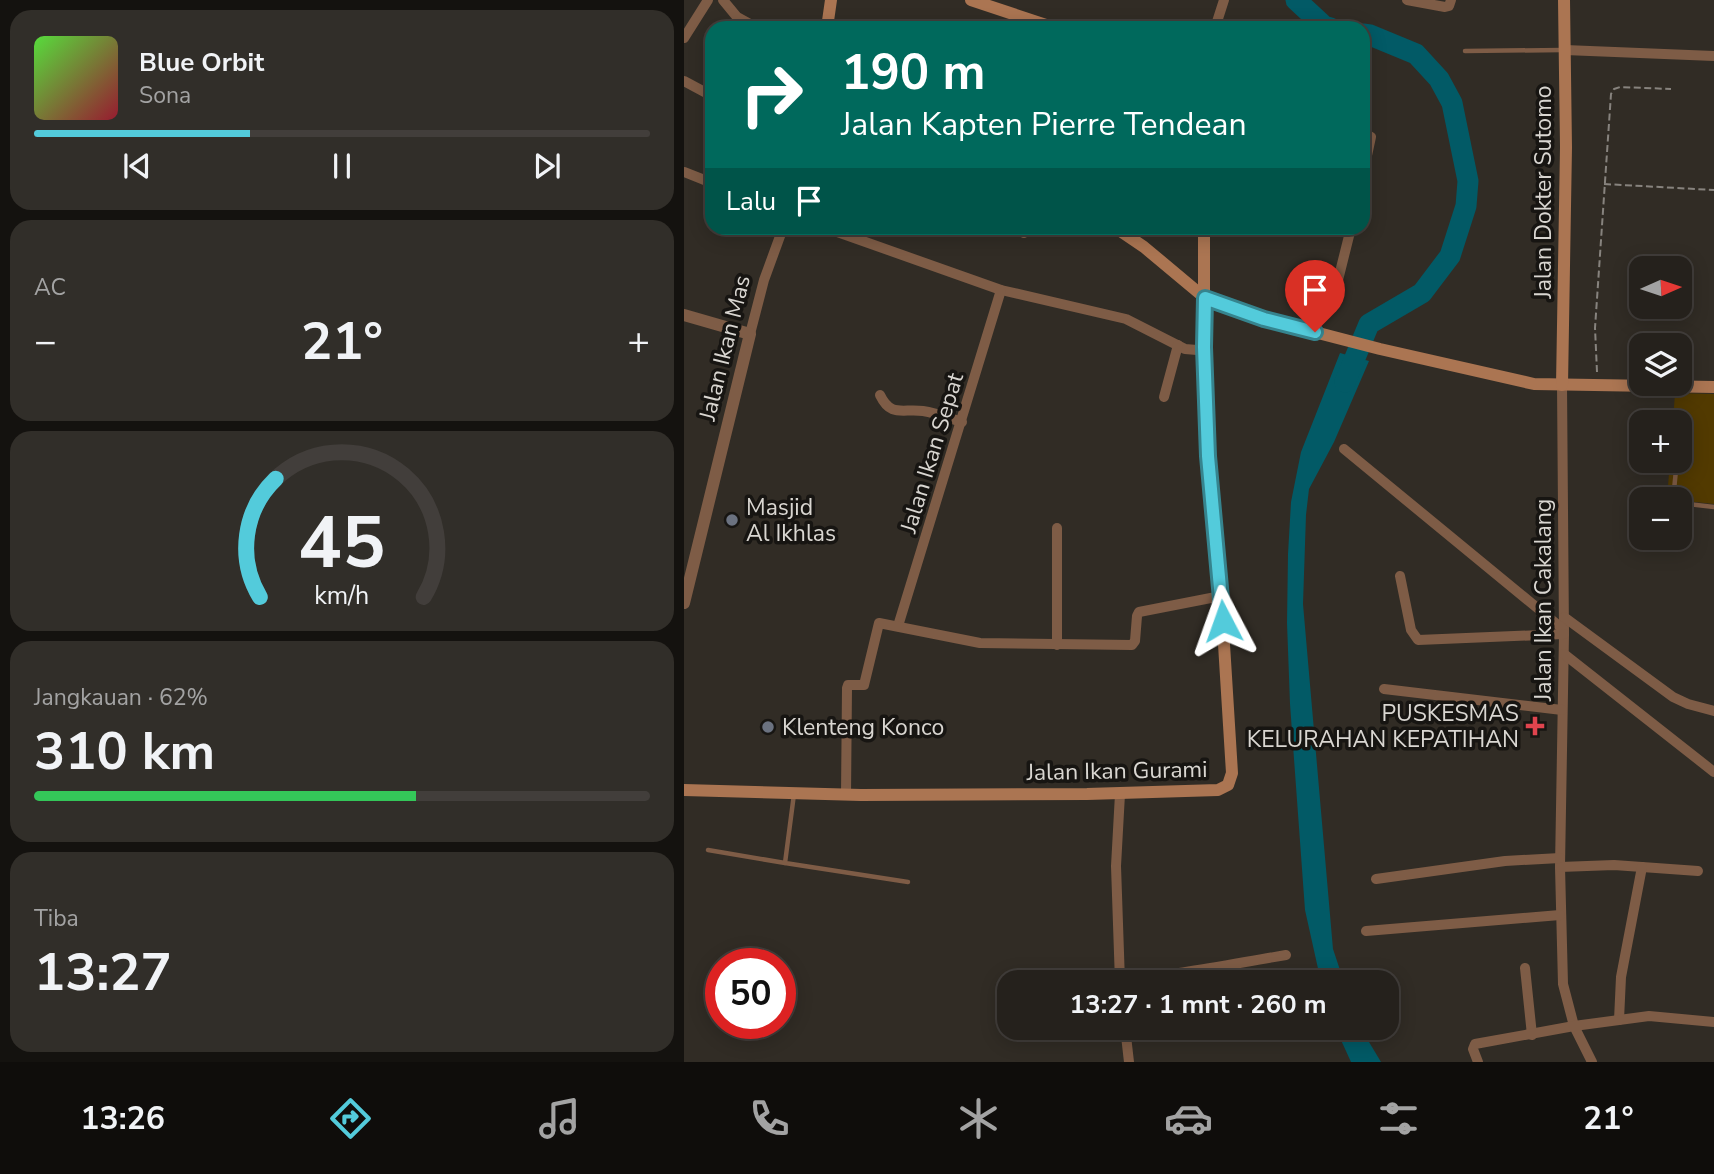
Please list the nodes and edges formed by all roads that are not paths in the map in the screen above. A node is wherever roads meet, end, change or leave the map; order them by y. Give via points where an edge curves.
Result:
1 (708, 0) edge
2 (723, 0) edge
3 (831, 0) edge
4 (971, 0) edge
5 (1224, 0) edge
6 (1407, 0) edge
7 (1451, 0) edge
8 (1564, 0) edge
9 (744, 21) edge
10 (828, 21) edge
11 (1034, 21) edge
12 (1217, 21) edge
13 (684, 38) edge
14 (1565, 50) junction
15 (1465, 51) dead end
16 (1714, 56) edge
17 (684, 81) edge
18 (705, 92) edge
19 (684, 172) edge
20 (705, 180) edge
21 (780, 235) edge
22 (846, 235) edge
23 (1126, 235) edge
24 (1204, 235) edge
25 (1349, 235) edge
26 (1338, 280) dead end
27 (1001, 290) junction
28 (1205, 298) junction
29 (684, 315) edge
30 (750, 334) junction
31 (1178, 345) junction
32 (1204, 347) junction
33 (1562, 385) junction
34 (1714, 387) edge
35 (879, 395) dead end
36 (1164, 397) dead end
37 (962, 422) junction
38 (1344, 449) dead end
39 (1692, 504) edge
40 (1714, 507) edge
41 (1057, 528) dead end
42 (1400, 576) dead end
43 (1221, 596) junction
44 (684, 603) edge
45 (1564, 617) junction
46 (898, 626) junction
47 (1564, 632) junction
48 (1057, 645) junction
49 (1564, 654) junction
50 (1384, 690) dead end
51 (1562, 710) junction
52 (1714, 711) edge
53 (1714, 772) edge
54 (686, 790) edge
55 (794, 793) junction
56 (1120, 794) junction
57 (846, 795) junction
58 (708, 850) dead end
59 (1560, 862) junction
60 (784, 863) junction
61 (1642, 867) junction
62 (1698, 871) dead end
63 (1376, 879) dead end
64 (908, 882) dead end
65 (1560, 915) junction
66 (1366, 931) dead end
67 (1287, 955) dead end
68 (1525, 968) dead end
69 (1120, 970) edge
70 (1203, 970) edge
71 (1619, 1020) junction
72 (1714, 1022) edge
73 (1574, 1026) junction
74 (1532, 1035) junction
75 (1126, 1040) edge
76 (1129, 1062) edge
77 (1478, 1062) edge
78 (1592, 1062) edge

1 - 13 street
2 - 9 street
3 - 10 main road
4 - 11 main road
5 - 12 street
6 - 7 street via 1445,8
8 - 14 main road, Jalan Dokter Sutomo
14 - 15 lane
14 - 16 street
14 - 33 main road, Jalan Dokter Sutomo
17 - 18 street
19 - 20 street
21 - 30 street, Jalan Ikan Mas
22 - 27 street
23 - 28 main road
24 - 28 main road, Jalan Ikan Gurami
25 - 26 street
27 - 31 street via 1126,318
27 - 37 street, Jalan Ikan Sepat
28 - 32 main road, Jalan Ikan Gurami
28 - 33 main road via 1264,319 1380,349 1533,384
29 - 30 street
30 - 44 street, Jalan Ikan Mas
31 - 32 street via 1192,350
31 - 36 street
32 - 43 main road, Jalan Ikan Gurami
33 - 34 main road
33 - 45 street, Jalan Ikan Cakalang
35 - 37 street via 896,411 924,411
37 - 46 street, Jalan Ikan Sepat
38 - 47 street
39 - 40 lane
41 - 48 street
42 - 47 street via 1411,630 1418,640
43 - 48 street via 1138,612 1132,645
43 - 56 main road, Jalan Ikan Gurami via 1232,773 1228,785 1218,790
45 - 47 street, Jalan Ikan Cakalang
45 - 52 street via 1673,697
46 - 48 street via 975,642
46 - 57 street via 879,624 864,685 847,686
47 - 49 street, Jalan Ikan Cakalang
49 - 51 street, Jalan Ikan Cakalang
49 - 53 street
50 - 51 street
51 - 59 street, Jalan Ikan Cakalang
54 - 55 main road, Jalan Ikan Gurami
55 - 57 main road, Jalan Ikan Gurami
55 - 60 lane
56 - 57 main road, Jalan Ikan Gurami
56 - 69 street via 1116,866
58 - 60 lane
59 - 61 street
59 - 63 street via 1505,861
59 - 65 street, Jalan Ikan Cakalang
60 - 64 lane
61 - 62 street
61 - 71 street via 1621,977
65 - 66 street
65 - 73 street, Jalan Ikan Cakalang via 1563,984
67 - 70 street
68 - 74 street
71 - 72 street via 1663,1016
71 - 73 street
73 - 74 street
73 - 78 street, Jalan Ikan Cakalang
74 - 77 street via 1475,1044
75 - 76 street

